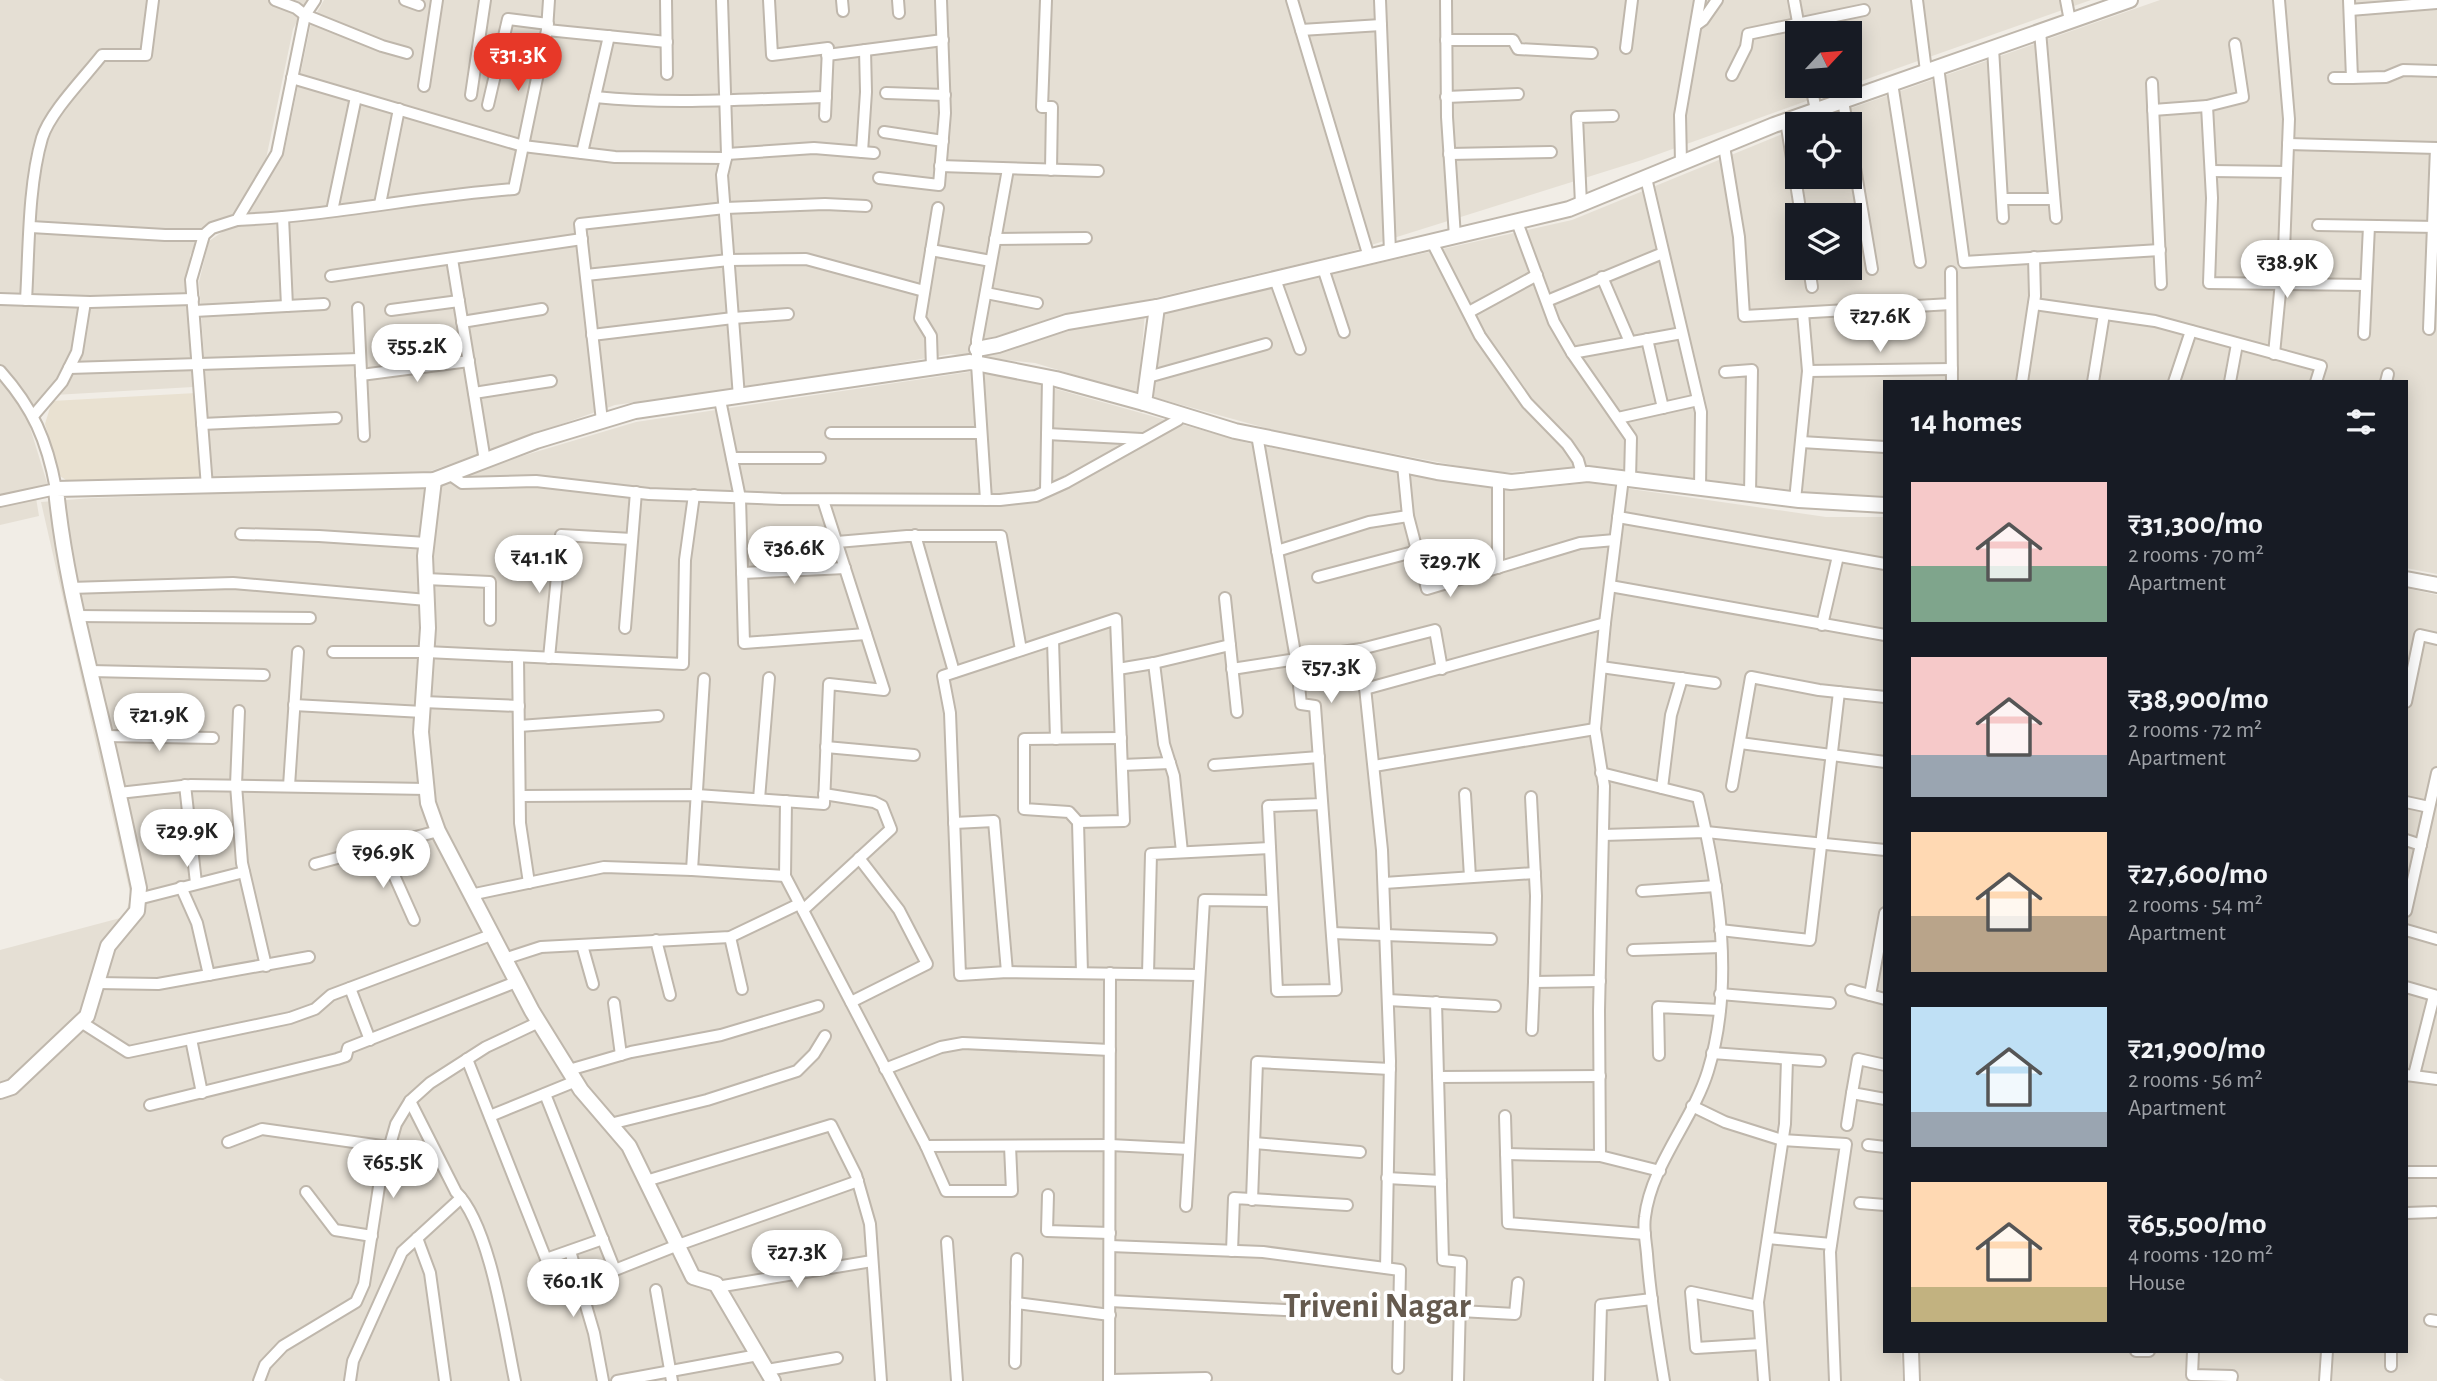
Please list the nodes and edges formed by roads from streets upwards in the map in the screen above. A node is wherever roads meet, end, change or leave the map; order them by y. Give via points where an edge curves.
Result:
1 (153, 0) edge
2 (275, 0) edge
3 (315, 0) edge
4 (405, 0) edge
5 (437, 0) edge
6 (485, 0) edge
7 (549, 0) edge
8 (666, 0) edge
9 (722, 0) edge
10 (769, 0) edge
11 (898, 0) edge
12 (941, 0) edge
13 (1046, 0) edge
14 (1292, 0) edge
15 (1380, 0) edge
16 (1446, 0) edge
17 (1632, 0) edge
18 (1700, 0) edge
19 (1717, 0) edge
20 (1794, 0) edge
21 (1917, 0) edge
22 (2066, 0) edge
23 (2130, 0) edge
24 (2279, 0) edge
25 (2437, 3) edge
26 (419, 5) dead end
27 (2350, 5) edge
28 (1864, 10) dead end
29 (899, 13) dead end
30 (305, 15) junction
31 (2070, 20) junction
32 (1798, 21) edge
33 (1824, 21) edge
34 (1381, 25) junction
35 (1696, 25) junction
36 (547, 27) junction
37 (1301, 30) junction
38 (1785, 30) edge
39 (2040, 31) junction
40 (608, 36) junction
41 (943, 40) junction
42 (1446, 40) junction
43 (667, 42) junction
44 (2235, 44) dead end
45 (1626, 48) dead end
46 (1993, 48) junction
47 (865, 50) junction
48 (407, 53) dead end
49 (1592, 53) dead end
50 (827, 55) junction
51 (1932, 69) junction
52 (2437, 71) edge
53 (667, 74) dead end
54 (1732, 75) dead end
55 (292, 78) junction
56 (2334, 78) dead end
57 (2352, 78) junction
58 (1892, 83) junction
59 (2152, 83) dead end
60 (424, 86) dead end
61 (886, 93) dead end
62 (1518, 94) dead end
63 (471, 95) dead end
64 (944, 95) junction
65 (356, 97) junction
66 (595, 97) junction
67 (826, 97) junction
68 (1447, 97) junction
69 (1814, 98) edge
70 (725, 99) junction
71 (1843, 101) junction
72 (488, 105) dead end
73 (2207, 106) junction
74 (399, 109) junction
75 (1816, 110) junction
76 (2153, 110) junction
77 (1811, 112) edge
78 (1845, 112) edge
79 (825, 116) dead end
80 (1612, 116) dead end
81 (1785, 121) edge
82 (884, 132) dead end
83 (943, 141) junction
84 (2288, 144) junction
85 (523, 146) junction
86 (1724, 146) junction
87 (2437, 148) edge
88 (862, 152) junction
89 (1551, 152) dead end
90 (582, 153) junction
91 (874, 153) dead end
92 (1449, 154) junction
93 (727, 156) junction
94 (1681, 163) junction
95 (940, 166) junction
96 (1008, 169) junction
97 (1051, 170) junction
98 (2211, 171) junction
99 (1098, 172) dead end
100 (2287, 172) junction
101 (879, 178) dead end
102 (1646, 178) junction
103 (1859, 189) edge
104 (2002, 199) junction
105 (2054, 199) junction
106 (380, 204) junction
107 (1581, 204) junction
108 (866, 206) dead end
109 (725, 208) junction
110 (938, 208) dead end
111 (332, 211) junction
112 (283, 218) junction
113 (2003, 218) dead end
114 (2056, 218) dead end
115 (237, 220) junction
116 (1517, 222) junction
117 (2318, 225) dead end
118 (2369, 226) junction
119 (31, 227) junction
120 (2435, 227) edge
121 (204, 234) junction
122 (1455, 237) junction
123 (1086, 238) dead end
124 (582, 239) junction
125 (995, 239) junction
126 (1432, 242) junction
127 (931, 250) junction
128 (2160, 250) junction
129 (1390, 252) junction
130 (1663, 253) junction
131 (1369, 257) junction
132 (2034, 257) junction
133 (452, 260) junction
134 (729, 260) junction
135 (992, 261) junction
136 (1920, 262) dead end
137 (1322, 268) junction
138 (1872, 269) dead end
139 (1951, 272) dead end
140 (586, 275) junction
141 (1537, 275) junction
142 (331, 276) dead end
143 (1602, 276) junction
144 (1275, 279) junction
145 (1811, 280) edge
146 (2161, 284) dead end
147 (2281, 284) junction
148 (2366, 285) junction
149 (1812, 287) dead end
150 (924, 291) junction
151 (986, 293) junction
152 (0, 299) edge
153 (193, 299) junction
154 (26, 300) junction
155 (459, 301) junction
156 (1547, 301) junction
157 (85, 302) junction
158 (1037, 303) dead end
159 (1951, 303) junction
160 (324, 304) dead end
161 (2034, 304) junction
162 (287, 306) junction
163 (1157, 307) junction
164 (358, 308) dead end
165 (542, 309) dead end
166 (391, 310) dead end
167 (194, 311) junction
168 (1469, 312) junction
169 (1804, 313) junction
170 (788, 314) dead end
171 (2104, 314) junction
172 (733, 318) junction
173 (462, 322) junction
174 (2429, 329) dead end
175 (2191, 331) junction
176 (1344, 332) dead end
177 (1682, 332) junction
178 (2364, 334) dead end
179 (593, 335) junction
180 (1647, 339) junction
181 (1630, 342) junction
182 (1266, 344) dead end
183 (2237, 344) junction
184 (977, 349) junction
185 (1300, 349) dead end
186 (1572, 353) junction
187 (2274, 354) junction
188 (360, 359) junction
189 (469, 361) junction
190 (976, 364) junction
191 (198, 365) junction
192 (69, 368) junction
193 (932, 368) junction
194 (1952, 369) junction
195 (0, 371) edge
196 (1808, 371) junction
197 (1725, 372) dead end
198 (361, 375) junction
199 (1887, 376) edge
200 (1148, 377) junction
201 (1048, 378) junction
202 (1952, 380) edge
203 (2022, 380) edge
204 (2093, 380) edge
205 (2175, 380) edge
206 (2230, 380) edge
207 (2317, 380) edge
208 (551, 381) dead end
209 (474, 393) junction
210 (739, 397) junction
211 (720, 400) junction
212 (1698, 400) junction
213 (1144, 403) junction
214 (1663, 408) junction
215 (1179, 414) junction
216 (33, 416) junction
217 (336, 418) dead end
218 (1618, 418) junction
219 (602, 421) junction
220 (202, 424) junction
221 (831, 433) dead end
222 (981, 433) junction
223 (1047, 434) junction
224 (1257, 435) junction
225 (364, 436) dead end
226 (1143, 440) junction
227 (1801, 442) junction
228 (1883, 447) edge
229 (732, 458) junction
230 (820, 458) dead end
231 (485, 461) junction
232 (1403, 465) junction
233 (449, 474) junction
234 (1582, 474) junction
235 (1626, 478) junction
236 (434, 480) junction
237 (1498, 480) junction
238 (207, 487) junction
239 (1700, 488) junction
240 (56, 489) junction
241 (1046, 491) junction
242 (636, 492) junction
243 (1750, 494) junction
244 (694, 495) junction
245 (740, 498) junction
246 (823, 499) junction
247 (986, 500) junction
248 (1795, 500) junction
249 (0, 501) edge
250 (1883, 505) edge
251 (1408, 516) junction
252 (1618, 517) junction
253 (241, 534) dead end
254 (915, 536) junction
255 (632, 540) junction
256 (1615, 540) junction
257 (836, 542) junction
258 (426, 543) junction
259 (1277, 551) junction
260 (1417, 551) junction
261 (1838, 556) junction
262 (1883, 564) edge
263 (845, 568) junction
264 (1498, 568) junction
265 (742, 573) junction
266 (1318, 577) dead end
267 (426, 579) junction
268 (2408, 579) edge
269 (2437, 585) edge
270 (1610, 586) junction
271 (71, 588) junction
272 (1225, 598) dead end
273 (427, 600) junction
274 (77, 616) junction
275 (310, 618) dead end
276 (490, 620) dead end
277 (1605, 623) junction
278 (1822, 625) junction
279 (625, 628) dead end
280 (866, 634) junction
281 (1883, 635) edge
282 (2437, 639) edge
283 (1053, 640) junction
284 (1230, 645) junction
285 (1361, 649) junction
286 (1021, 650) junction
287 (298, 652) dead end
288 (333, 652) dead end
289 (426, 652) junction
290 (519, 657) junction
291 (549, 658) junction
292 (1296, 659) junction
293 (1154, 663) junction
294 (1601, 667) junction
295 (1232, 669) junction
296 (1442, 669) junction
297 (1118, 670) junction
298 (90, 671) junction
299 (954, 672) junction
300 (264, 675) dead end
301 (769, 678) dead end
302 (1682, 678) junction
303 (704, 679) dead end
304 (1715, 682) dead end
305 (1365, 689) junction
306 (1839, 692) junction
307 (2408, 692) edge
308 (1883, 697) edge
309 (295, 705) junction
310 (519, 706) junction
311 (423, 707) junction
312 (239, 711) dead end
313 (1237, 712) dead end
314 (658, 716) dead end
315 (519, 726) junction
316 (1595, 729) junction
317 (106, 736) junction
318 (213, 738) dead end
319 (1121, 738) junction
320 (1056, 739) junction
321 (1740, 743) junction
322 (826, 747) junction
323 (914, 755) dead end
324 (1831, 755) junction
325 (1319, 757) junction
326 (1883, 762) edge
327 (1170, 763) junction
328 (1122, 765) junction
329 (1213, 765) dead end
330 (1374, 766) junction
331 (1601, 773) junction
332 (2437, 773) edge
333 (185, 785) junction
334 (236, 785) junction
335 (289, 786) junction
336 (1732, 786) dead end
337 (1662, 788) junction
338 (427, 789) junction
339 (119, 793) junction
340 (824, 794) junction
341 (1465, 794) dead end
342 (697, 795) junction
343 (520, 796) junction
344 (1531, 797) dead end
345 (759, 799) junction
346 (786, 801) junction
347 (2408, 802) edge
348 (1322, 804) junction
349 (2429, 807) junction
350 (954, 822) junction
351 (1079, 822) junction
352 (438, 831) junction
353 (1706, 832) junction
354 (1603, 835) junction
355 (2408, 841) edge
356 (1819, 844) junction
357 (2421, 845) junction
358 (381, 846) junction
359 (1270, 848) junction
360 (1883, 850) edge
361 (1182, 852) junction
362 (859, 858) junction
363 (315, 864) dead end
364 (692, 870) junction
365 (244, 872) junction
366 (1535, 873) junction
367 (2410, 873) edge
368 (785, 876) junction
369 (1470, 877) junction
370 (196, 883) junction
371 (529, 883) junction
372 (1384, 883) junction
373 (1716, 886) junction
374 (181, 887) junction
375 (1642, 891) dead end
376 (2408, 892) edge
377 (470, 895) junction
378 (138, 899) junction
379 (1272, 901) junction
380 (801, 907) junction
381 (414, 920) dead end
382 (1720, 930) junction
383 (2408, 931) edge
384 (1332, 933) junction
385 (491, 935) junction
386 (1385, 935) junction
387 (730, 937) junction
388 (1491, 939) dead end
389 (2437, 939) edge
390 (656, 940) junction
391 (582, 945) junction
392 (1721, 947) junction
393 (1882, 947) edge
394 (1633, 950) dead end
395 (309, 957) dead end
396 (504, 959) junction
397 (267, 966) junction
398 (1007, 972) junction
399 (1082, 973) junction
400 (1110, 973) junction
401 (1148, 974) junction
402 (209, 975) junction
403 (1199, 975) junction
404 (1600, 981) junction
405 (97, 982) junction
406 (516, 982) junction
407 (1534, 982) junction
408 (593, 984) dead end
409 (350, 988) junction
410 (2408, 988) edge
411 (742, 989) dead end
412 (1851, 990) dead end
413 (1720, 994) junction
414 (670, 995) dead end
415 (1870, 995) junction
416 (2436, 996) edge
417 (1883, 998) edge
418 (1388, 1000) junction
419 (851, 1002) junction
420 (1436, 1002) junction
421 (614, 1003) dead end
422 (1830, 1003) dead end
423 (818, 1006) dead end
424 (1495, 1006) dead end
425 (1720, 1010) junction
426 (81, 1022) junction
427 (538, 1022) junction
428 (1532, 1030) dead end
429 (825, 1036) dead end
430 (191, 1039) junction
431 (370, 1040) junction
432 (1110, 1050) junction
433 (1712, 1053) junction
434 (621, 1055) junction
435 (1659, 1055) dead end
436 (467, 1059) junction
437 (1787, 1059) junction
438 (1820, 1061) dead end
439 (1883, 1065) edge
440 (886, 1069) junction
441 (1390, 1069) junction
442 (2410, 1075) edge
443 (572, 1076) junction
444 (1600, 1076) junction
445 (1438, 1077) junction
446 (2437, 1079) edge
447 (0, 1091) edge
448 (202, 1093) junction
449 (1852, 1093) junction
450 (545, 1094) junction
451 (1883, 1098) edge
452 (410, 1101) junction
453 (150, 1105) dead end
454 (1692, 1106) junction
455 (490, 1116) junction
456 (1505, 1116) dead end
457 (610, 1124) junction
458 (1847, 1125) dead end
459 (1782, 1140) junction
460 (228, 1142) dead end
461 (1254, 1143) junction
462 (1868, 1145) dead end
463 (926, 1146) junction
464 (1010, 1146) junction
465 (1110, 1146) junction
466 (389, 1147) junction
467 (1883, 1147) edge
468 (1189, 1149) junction
469 (1360, 1152) dead end
470 (1506, 1154) junction
471 (1600, 1156) junction
472 (1660, 1171) junction
473 (2408, 1172) edge
474 (2437, 1172) edge
475 (1387, 1178) junction
476 (646, 1181) junction
477 (858, 1181) junction
478 (1441, 1181) junction
479 (306, 1192) dead end
480 (1048, 1195) dead end
481 (461, 1198) junction
482 (1252, 1199) junction
483 (1860, 1203) dead end
484 (1347, 1205) dead end
485 (1883, 1205) edge
486 (1186, 1206) dead end
487 (2435, 1212) dead end
488 (2408, 1213) edge
489 (1110, 1233) junction
490 (1645, 1234) junction
491 (372, 1236) junction
492 (417, 1238) junction
493 (603, 1238) junction
494 (1768, 1238) junction
495 (947, 1242) dead end
496 (1831, 1244) junction
497 (677, 1245) junction
498 (1110, 1246) junction
499 (570, 1251) junction
500 (1232, 1251) junction
501 (1017, 1259) dead end
502 (872, 1261) junction
503 (1386, 1268) junction
504 (1518, 1283) dead end
505 (718, 1287) junction
506 (656, 1290) dead end
507 (1651, 1299) junction
508 (1110, 1301) junction
509 (1016, 1303) junction
510 (1758, 1306) junction
511 (1303, 1311) dead end
512 (1460, 1311) junction
513 (1111, 1315) junction
514 (1761, 1343) junction
515 (1912, 1353) edge
516 (2193, 1353) edge
517 (2327, 1353) edge
518 (2392, 1353) edge
519 (758, 1355) junction
520 (837, 1358) dead end
521 (1015, 1363) dead end
522 (2391, 1366) dead end
523 (1398, 1368) dead end
524 (671, 1376) edge
525 (770, 1376) edge
526 (1206, 1378) dead end
527 (259, 1381) edge
528 (350, 1381) edge
529 (445, 1381) edge
530 (515, 1381) edge
531 (603, 1381) edge
532 (617, 1381) edge
533 (881, 1381) edge
534 (957, 1381) edge
535 (1109, 1381) edge
536 (1458, 1381) edge
537 (1599, 1381) edge
538 (1664, 1381) edge
539 (1764, 1381) edge
540 (1835, 1381) edge
541 (1912, 1381) edge
542 (2231, 1381) edge
543 (2325, 1381) edge

1 - 119 street via 146,55 102,55 43,136
2 - 30 street
3 - 30 street
4 - 26 street
5 - 60 street
6 - 63 street
7 - 36 street
8 - 43 street
9 - 70 street
10 - 50 street via 772,55 828,48
11 - 29 street
12 - 41 street
13 - 97 street via 1042,107 1052,107
14 - 37 street
15 - 34 street
16 - 42 street
17 - 45 street
18 - 35 street
19 - 35 street
20 - 32 street
21 - 51 street
22 - 31 street
23 - 31 street
24 - 84 street
25 - 27 street
27 - 57 street
28 - 33 street
30 - 48 street
30 - 55 street
31 - 39 street
34 - 37 street
34 - 129 street
35 - 94 street via 1680,114
36 - 40 street
36 - 72 street via 508,19
36 - 85 street
37 - 131 street
38 - 54 street via 1748,34
39 - 46 street
39 - 105 street
40 - 43 street
40 - 66 street
41 - 47 street
41 - 64 street
42 - 49 street via 1513,40 1518,49
42 - 68 street
43 - 53 street
44 - 73 street via 2243,97
46 - 51 street
46 - 104 street
47 - 50 street
47 - 88 street
50 - 67 street
51 - 58 street
51 - 132 street via 1964,262
52 - 57 street via 2403,70 2386,77
55 - 65 street
55 - 115 street via 277,153
56 - 57 street
58 - 71 street
58 - 136 street
59 - 76 street
61 - 64 street
62 - 68 street
64 - 83 street
65 - 74 street
65 - 111 street
66 - 70 street via 657,102
66 - 90 street
67 - 70 street
67 - 79 street
68 - 92 street
69 - 75 street
70 - 93 street
71 - 75 street
71 - 78 street
73 - 76 street
73 - 98 street
74 - 85 street
74 - 106 street
75 - 77 street
76 - 128 street
80 - 107 street via 1577,117
81 - 86 street
82 - 83 street
83 - 95 street
84 - 87 street
84 - 100 street
85 - 90 street
85 - 106 street via 514,189
86 - 94 street
86 - 169 street via 1739,237 1744,316
87 - 120 street
88 - 91 street
88 - 93 street via 814,148
89 - 92 street
90 - 93 street
92 - 122 street
93 - 109 street via 722,175
94 - 102 street
95 - 96 street
95 - 101 street via 939,185
96 - 97 street
96 - 125 street
97 - 99 street
98 - 100 street
98 - 147 street via 2209,283
100 - 147 street
102 - 107 street
102 - 130 street
103 - 138 street
104 - 105 street
104 - 113 street
105 - 114 street
106 - 111 street
107 - 116 street
108 - 109 street
109 - 124 street via 580,224
109 - 134 street
110 - 127 street
111 - 112 street
112 - 115 street
112 - 162 street
115 - 121 street
116 - 122 street
116 - 141 street
117 - 118 street
118 - 120 street
118 - 148 street
119 - 121 street
119 - 154 street
120 - 174 street
121 - 153 street via 191,280
122 - 126 street
123 - 125 street
124 - 133 street
124 - 140 street
125 - 135 street
126 - 129 street
126 - 168 street
127 - 135 street
127 - 150 street
128 - 132 street
128 - 146 street
129 - 131 street
130 - 143 street
130 - 177 street
131 - 137 street
132 - 161 street
133 - 142 street
133 - 155 street
134 - 140 street
134 - 150 street via 806,259
134 - 172 street
135 - 151 street
137 - 144 street
137 - 176 street
139 - 159 street
140 - 179 street
141 - 156 street
141 - 168 street
143 - 156 street
143 - 181 street
144 - 163 street
144 - 185 street
145 - 149 street
147 - 148 street
147 - 187 street
148 - 178 street
150 - 193 street via 920,318 931,336
151 - 158 street
151 - 184 street
152 - 154 street
153 - 157 street
153 - 167 street
154 - 157 street
155 - 166 street
155 - 173 street
156 - 186 street
157 - 192 street via 77,352
159 - 169 street
159 - 194 street
160 - 162 street
161 - 171 street
161 - 203 street
162 - 167 street
163 - 184 street via 1067,322
163 - 200 street
164 - 188 street
165 - 173 street
167 - 191 street
168 - 234 street via 1480,336 1527,403 1567,443
169 - 196 street
170 - 172 street
171 - 175 street
171 - 204 street
172 - 179 street
172 - 210 street
173 - 189 street
175 - 183 street
175 - 205 street
177 - 180 street
177 - 212 street
179 - 219 street
180 - 181 street
180 - 214 street
181 - 186 street
182 - 200 street
183 - 187 street
183 - 206 street
184 - 190 street
186 - 218 street
187 - 207 street via 2321,366
188 - 191 street
188 - 198 street
189 - 198 street
189 - 209 street
190 - 193 street
190 - 201 street
190 - 222 street
191 - 192 street
191 - 220 street
192 - 216 street
193 - 210 street
194 - 199 street
194 - 202 street
195 - 216 street
196 - 199 street
196 - 227 street
197 - 243 street via 1752,370
198 - 225 street
200 - 213 street
201 - 213 street
201 - 223 street
208 - 209 street
209 - 231 street
210 - 211 street
211 - 219 street via 635,411
211 - 229 street
212 - 214 street
212 - 239 street
213 - 215 street
214 - 218 street
215 - 224 street
215 - 226 street via 1178,420
216 - 240 street via 49,454
217 - 220 street
218 - 235 street via 1631,438
219 - 231 street
220 - 238 street
221 - 222 street
222 - 247 street
223 - 226 street
223 - 241 street
224 - 232 street
224 - 259 street
226 - 241 street
227 - 228 street
227 - 248 street
229 - 230 street
229 - 245 street
231 - 233 street
232 - 237 street
232 - 251 street
233 - 236 street
233 - 242 street via 462,483 536,481
234 - 235 street
234 - 237 street
235 - 239 street
235 - 252 street
236 - 238 street
236 - 258 street
237 - 264 street
238 - 240 street
239 - 243 street
240 - 249 street
240 - 271 street
241 - 247 street
242 - 244 street
242 - 255 street
243 - 248 street
244 - 245 street
244 - 291 street via 685,560 683,664
245 - 246 street
245 - 265 street
246 - 247 street
246 - 257 street
248 - 250 street
251 - 259 street via 1369,522
251 - 260 street
252 - 256 street
252 - 261 street
253 - 258 street
254 - 257 street
254 - 286 street via 1001,536
254 - 299 street
255 - 279 street
255 - 291 street via 561,536
256 - 264 street via 1580,543
256 - 270 street
257 - 263 street
258 - 267 street
259 - 292 street
260 - 264 street via 1427,589
260 - 266 street
261 - 262 street
261 - 278 street
263 - 265 street
263 - 280 street
265 - 280 street via 744,643
267 - 273 street
267 - 276 street via 490,582
268 - 269 street
270 - 277 street
270 - 278 street
271 - 273 street via 233,583
271 - 274 street
272 - 284 street
273 - 289 street
274 - 275 street
274 - 298 street
277 - 294 street
277 - 296 street
278 - 281 street
280 - 322 street via 884,690 829,684
282 - 307 street via 2420,635
283 - 286 street
283 - 297 street via 1116,619
283 - 320 street
284 - 293 street
284 - 295 street
285 - 292 street
285 - 296 street via 1436,631
285 - 305 street
286 - 299 street
287 - 309 street
288 - 289 street
289 - 290 street
289 - 311 street
290 - 291 street
290 - 310 street
292 - 295 street
292 - 325 street via 1301,704 1315,706
293 - 297 street
293 - 327 street
294 - 302 street
294 - 316 street
295 - 313 street
296 - 305 street
297 - 319 street
298 - 300 street
298 - 317 street
299 - 350 street via 943,676 950,713
301 - 345 street
302 - 304 street
302 - 337 street via 1671,715
303 - 342 street
305 - 330 street
306 - 308 street
306 - 321 street via 1751,677
306 - 324 street
309 - 311 street
309 - 335 street
310 - 311 street
310 - 315 street
311 - 338 street
312 - 334 street
314 - 315 street
315 - 343 street
316 - 330 street
316 - 331 street
317 - 318 street
317 - 339 street
319 - 320 street
319 - 328 street
320 - 351 street via 1024,739 1024,809 1069,812
321 - 324 street
321 - 336 street
322 - 323 street
322 - 340 street
324 - 326 street
324 - 356 street
325 - 329 street
325 - 348 street
327 - 328 street
327 - 361 street
328 - 351 street via 1124,821
330 - 372 street
331 - 337 street
331 - 354 street
332 - 349 street
333 - 334 street
333 - 339 street
333 - 370 street
334 - 335 street
334 - 365 street
335 - 338 street
337 - 353 street via 1698,797
338 - 352 street
339 - 378 street
340 - 346 street via 824,804
340 - 362 street via 882,806 891,830
341 - 369 street
342 - 343 street
342 - 345 street
342 - 364 street
343 - 371 street
344 - 366 street
345 - 346 street
346 - 368 street
347 - 349 street
348 - 359 street via 1268,806
348 - 384 street
349 - 357 street
350 - 398 street via 994,821
350 - 398 street via 960,975
351 - 399 street
352 - 358 street
352 - 377 street
353 - 354 street
353 - 356 street
353 - 373 street
354 - 404 street
355 - 357 street
356 - 360 street
356 - 382 street via 1810,940
357 - 367 street
358 - 363 street
358 - 381 street
359 - 361 street
359 - 379 street
361 - 401 street via 1151,854
362 - 380 street
362 - 419 street via 899,910 927,964
364 - 368 street
364 - 371 street via 604,867
365 - 370 street
365 - 397 street
366 - 369 street
366 - 407 street
367 - 376 street
368 - 380 street
369 - 372 street
370 - 374 street
371 - 377 street
372 - 386 street
373 - 375 street
373 - 382 street
374 - 378 street
374 - 402 street via 197,923
377 - 385 street
378 - 405 street via 137,911 108,946
379 - 384 street via 1277,991 1336,990
379 - 403 street via 1204,900
380 - 387 street
380 - 419 street
382 - 392 street
383 - 389 street
384 - 386 street
385 - 396 street
385 - 409 street
386 - 388 street
386 - 418 street
387 - 390 street
387 - 411 street
390 - 391 street
390 - 414 street
391 - 396 street via 541,947
391 - 408 street
392 - 394 street
392 - 413 street
393 - 415 street
395 - 397 street
396 - 406 street
397 - 402 street
398 - 399 street
399 - 400 street
400 - 401 street
400 - 432 street
401 - 403 street
402 - 405 street via 158,984
403 - 468 street
404 - 407 street
404 - 444 street
405 - 426 street
406 - 427 street
406 - 431 street
407 - 428 street
409 - 430 street via 331,995 316,1009 290,1018
409 - 431 street
410 - 416 street
412 - 415 street
413 - 422 street
413 - 425 street
415 - 417 street
416 - 442 street
418 - 420 street
418 - 441 street
419 - 440 street
420 - 424 street
420 - 445 street
421 - 434 street
423 - 434 street via 721,1035
425 - 433 street
425 - 435 street via 1658,1007
426 - 430 street via 128,1052
426 - 447 street via 12,1087
427 - 436 street
427 - 443 street
429 - 457 street via 797,1071
430 - 448 street
431 - 448 street via 348,1048 346,1056 337,1059
432 - 440 street via 963,1043
432 - 465 street
433 - 437 street
433 - 454 street
434 - 443 street
436 - 452 street
436 - 455 street
437 - 438 street
437 - 459 street
439 - 449 street via 1858,1059
440 - 463 street
441 - 461 street via 1257,1062
441 - 475 street
442 - 446 street
443 - 450 street
443 - 457 street
444 - 445 street
444 - 471 street
445 - 478 street
448 - 453 street
449 - 451 street
449 - 458 street
450 - 455 street
450 - 493 street
452 - 466 street
452 - 481 street
454 - 459 street
454 - 472 street
455 - 499 street via 546,1259
456 - 470 street
457 - 476 street via 629,1146
459 - 494 street
459 - 496 street via 1846,1144
460 - 466 street via 262,1129
461 - 469 street
461 - 482 street
462 - 467 street
463 - 464 street
463 - 464 street via 946,1191 1012,1191
464 - 465 street
465 - 468 street
465 - 489 street
466 - 491 street
468 - 486 street
470 - 471 street
470 - 490 street via 1508,1223
471 - 472 street
472 - 490 street via 1649,1193
473 - 474 street
475 - 478 street
475 - 503 street
476 - 477 street via 831,1125
476 - 497 street
477 - 497 street
477 - 502 street via 870,1224
478 - 512 street via 1443,1260 1461,1262
479 - 491 street via 335,1230
480 - 489 street via 1047,1230
481 - 492 street
481 - 530 street via 491,1264
482 - 484 street
482 - 500 street via 1234,1198
483 - 485 street
487 - 488 street
489 - 498 street
490 - 507 street
491 - 527 street via 365,1284 356,1302 283,1346 265,1365
492 - 528 street via 402,1252 379,1300
492 - 529 street via 430,1273
493 - 497 street via 615,1270
493 - 499 street
494 - 496 street
494 - 510 street
495 - 534 street
496 - 540 street
497 - 505 street via 694,1277
498 - 500 street
498 - 508 street
499 - 531 street
500 - 503 street
501 - 509 street
502 - 505 street
502 - 533 street
503 - 523 street via 1400,1270
504 - 512 street via 1515,1314
505 - 519 street
506 - 524 street
507 - 537 street via 1601,1305
507 - 538 street
508 - 511 street
508 - 513 street
509 - 513 street
509 - 521 street
510 - 514 street
510 - 514 street via 1691,1292 1696,1348
512 - 536 street
513 - 535 street
514 - 539 street
515 - 541 street
516 - 542 street via 2192,1375 2232,1376
517 - 543 street
518 - 522 street
519 - 524 street
519 - 525 street
520 - 525 street
524 - 532 street
526 - 535 street

